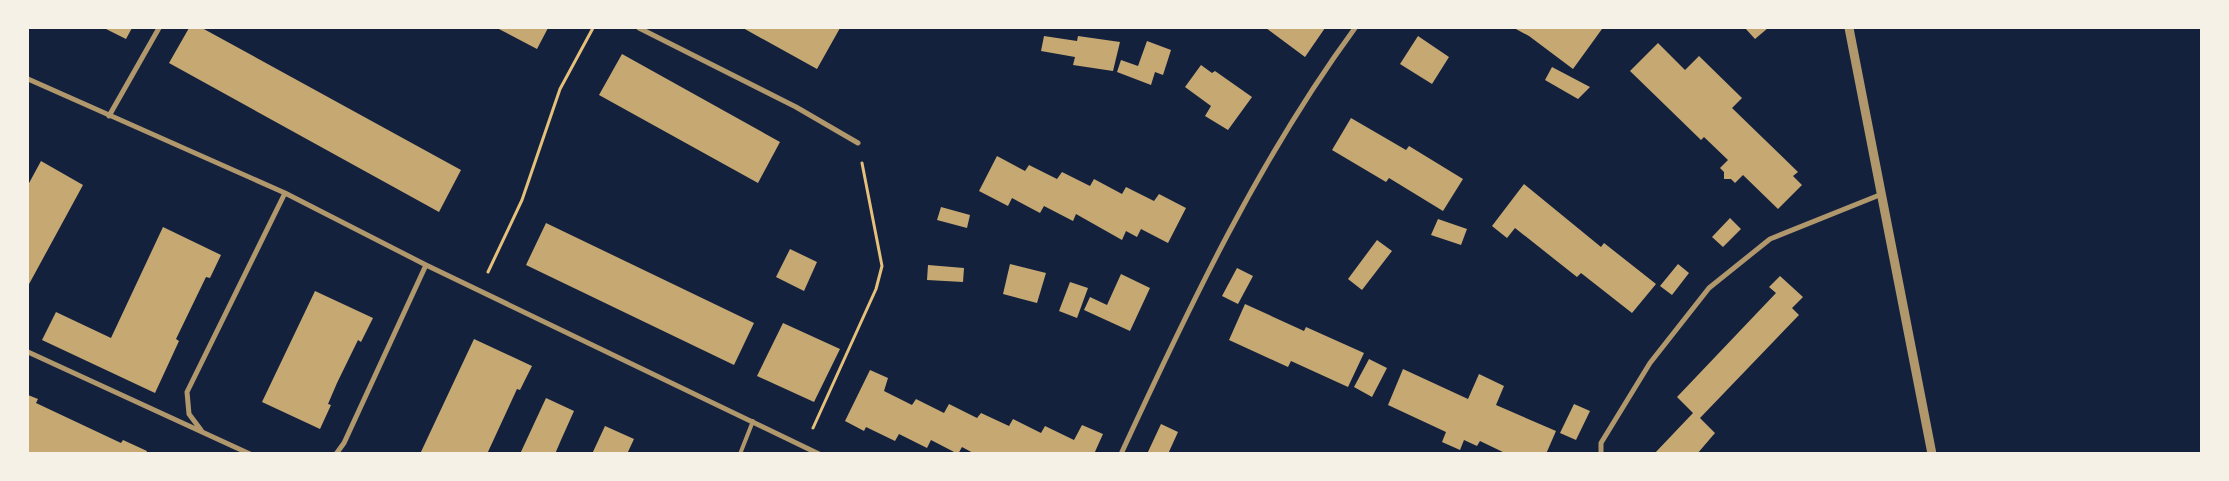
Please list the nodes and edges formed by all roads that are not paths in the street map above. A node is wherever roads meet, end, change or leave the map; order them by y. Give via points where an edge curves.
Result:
1 (159, 28) edge
2 (639, 28) edge
3 (1355, 28) edge
4 (1848, 28) edge
5 (28, 79) edge
6 (109, 116) junction
7 (858, 143) road end
8 (285, 193) junction
9 (1882, 194) junction
10 (426, 265) junction
11 (28, 352) edge
12 (754, 422) junction
13 (201, 430) junction
14 (250, 454) edge
15 (336, 454) edge
16 (740, 454) edge
17 (820, 454) edge
18 (1121, 454) edge
19 (1601, 454) edge
20 (1932, 454) edge

1 - 6 street
2 - 7 street via 796,107
3 - 18 street via 1317,80 1262,170 1200,289
4 - 9 street
5 - 6 street
6 - 8 street
8 - 10 street
8 - 13 street via 188,392 189,414
9 - 19 street via 1770,239 1709,288 1650,364 1601,443
9 - 20 street
10 - 12 street
10 - 15 street
11 - 13 street
12 - 16 lane
12 - 17 street
13 - 14 street

